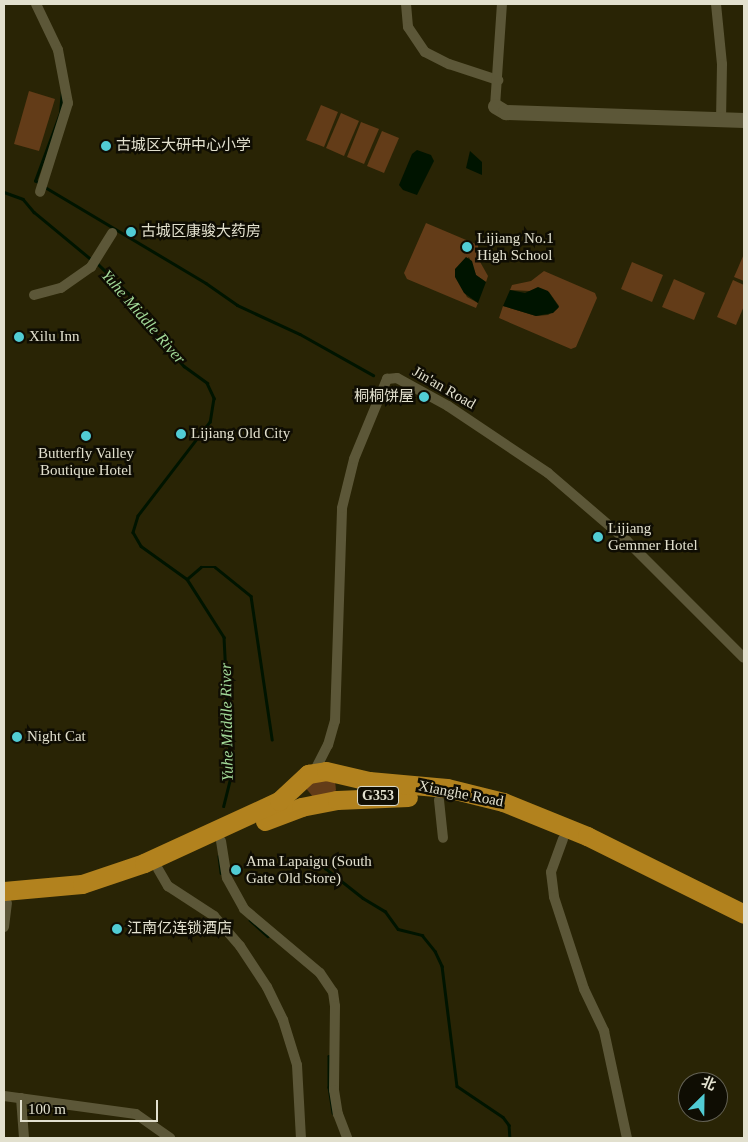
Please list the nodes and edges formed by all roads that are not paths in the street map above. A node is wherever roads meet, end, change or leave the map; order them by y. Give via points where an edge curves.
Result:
1 (36, 4) edge
2 (406, 4) edge
3 (502, 4) edge
4 (716, 4) edge
5 (498, 80) junction
6 (495, 106) joint
7 (721, 119) junction
8 (744, 120) edge
9 (40, 192) dead end
10 (112, 233) dead end
11 (34, 295) dead end
12 (744, 658) edge
13 (314, 772) junction
14 (341, 775) junction
15 (295, 787) junction
16 (342, 799) junction
17 (439, 800) junction
18 (307, 806) junction
19 (443, 838) dead end
20 (563, 839) junction
21 (221, 841) junction
22 (158, 869) junction
23 (5, 899) edge
24 (744, 914) edge
25 (4, 927) edge
26 (744, 928) edge
27 (4, 1096) edge
28 (21, 1098) junction
29 (24, 1138) edge
30 (170, 1138) edge
31 (301, 1138) edge
32 (347, 1138) edge
33 (627, 1138) edge

1 - 9 street via 58,50 68,103
2 - 5 street via 408,27 425,52 448,64
3 - 5 street
4 - 7 street via 722,64
5 - 6 street
6 - 7 street via 505,112
7 - 8 street
10 - 11 street via 91,267 61,288
12 - 13 street, Jin'an Road via 627,540 548,473 450,407 397,378 387,378 354,459 345,494 339,538 335,720 328,745
13 - 14 highway, Xianghe Road / G353
13 - 15 highway
14 - 16 highway
14 - 24 highway, Xianghe Road / G353 via 369,781 447,788 520,808 586,836
15 - 18 highway via 297,797
15 - 23 highway via 279,801 144,863 82,884
16 - 17 highway, Xianghe Road / G353 via 389,796
16 - 18 highway, Xianghe Road / G353
17 - 19 street
17 - 20 highway, Xianghe Road / G353 via 499,814
18 - 21 highway, Xianghe Road / G353 via 284,812
20 - 26 highway, Xianghe Road / G353
20 - 33 street via 551,872 558,916 584,989 604,1031
21 - 22 highway, Xianghe Road / G353
21 - 32 street via 227,878 244,909 320,973 332,992 335,1006 334,1090
22 - 23 highway, Xianghe Road / G353 via 85,896
22 - 31 street via 168,886 214,916 240,946 267,987 283,1020 298,1065
23 - 25 street
27 - 28 street
28 - 29 street
28 - 30 street via 136,1114

